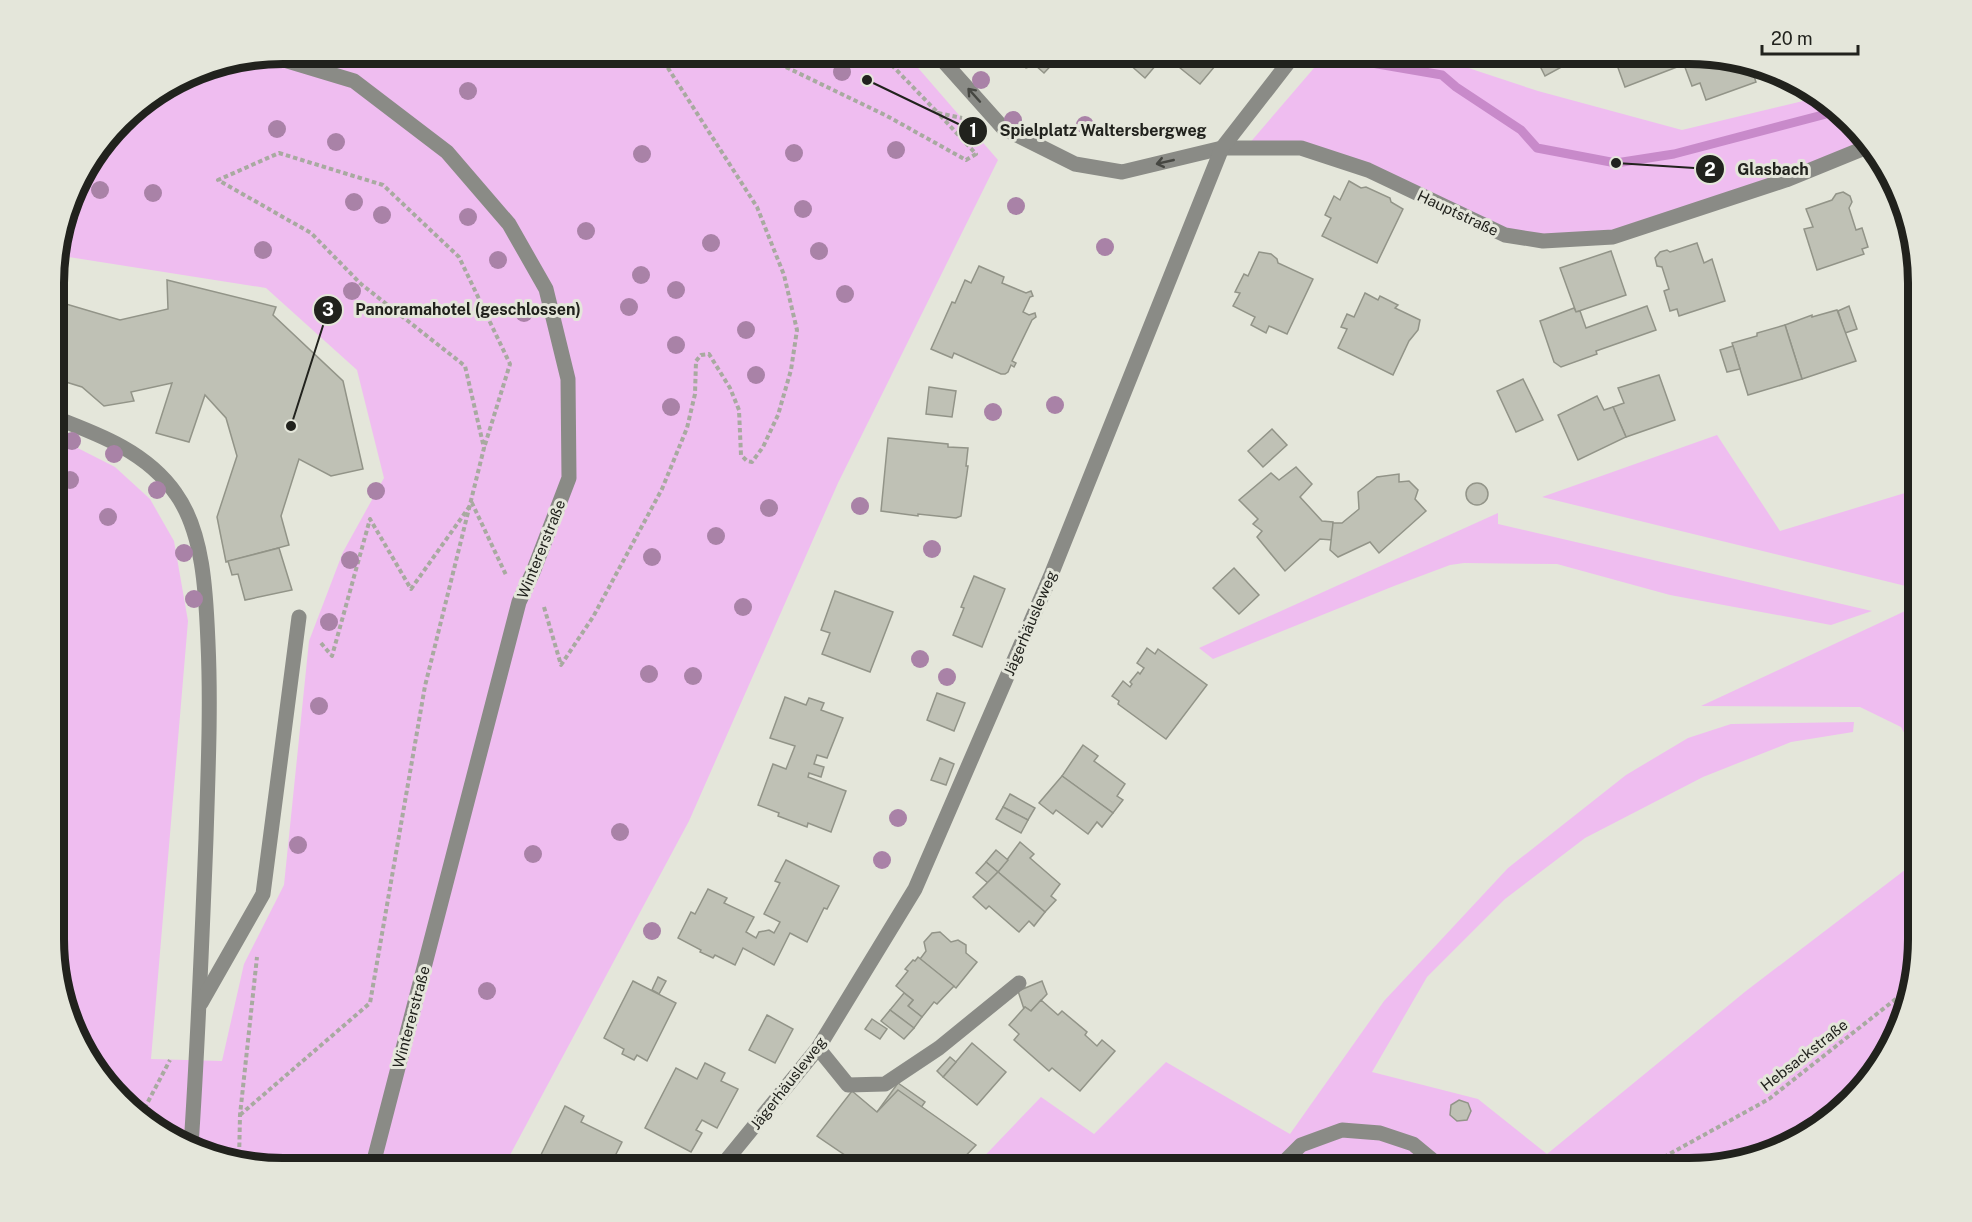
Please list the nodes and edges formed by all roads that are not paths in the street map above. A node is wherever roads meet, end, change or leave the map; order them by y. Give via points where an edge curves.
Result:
1 (298, 64) edge
2 (946, 64) edge
3 (1287, 64) edge
4 (1222, 148) junction
5 (1861, 149) edge
6 (64, 421) edge
7 (299, 617) road end
8 (1019, 982) dead end
9 (200, 1004) junction
10 (818, 1048) junction
11 (192, 1138) edge
12 (375, 1158) edge
13 (728, 1158) edge
14 (1288, 1158) edge
15 (1430, 1158) edge

1 - 12 street, Wintererstraße via 354,81 447,152 508,224 546,289 568,379 569,478 519,602
4 -> 2 street, Hauptstraße via 1122,172 1075,164 1003,128
3 - 4 street, Jägerhäusleweg
4 - 5 street, Hauptstraße via 1301,148 1368,170 1505,235 1544,242 1613,237 1786,180
4 - 10 street, Jägerhäusleweg via 1055,564 915,889
6 - 9 street via 106,437 150,464 177,494 194,531 206,586 210,701
7 - 9 street via 263,894
8 - 10 street via 939,1048 885,1084 848,1085
9 - 11 street
10 - 13 street, Jägerhäusleweg
14 - 15 street via 1301,1145 1342,1130 1380,1133 1413,1144

